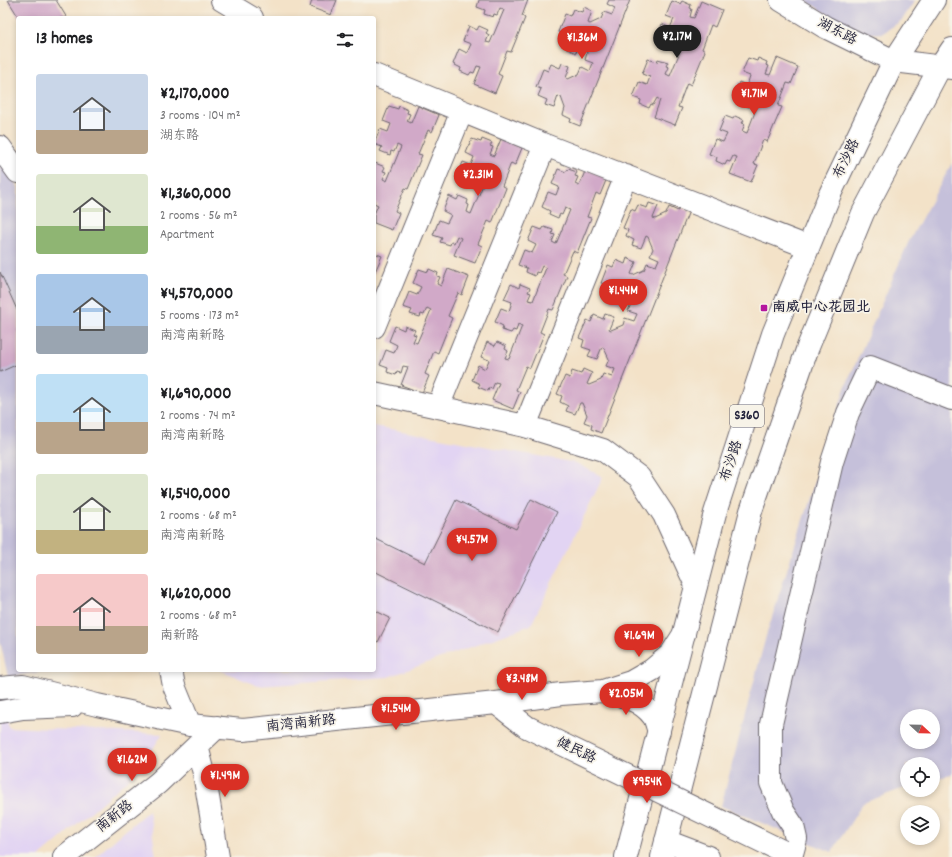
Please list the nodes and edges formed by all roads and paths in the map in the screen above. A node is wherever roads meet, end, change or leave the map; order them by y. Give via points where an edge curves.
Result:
1 (222, 0) edge
2 (781, 0) edge
3 (934, 0) edge
4 (249, 16) edge
5 (952, 49) edge
6 (894, 61) junction
7 (946, 68) edge
8 (376, 80) edge
9 (462, 111) junction
10 (545, 145) junction
11 (0, 147) edge
12 (16, 169) edge
13 (626, 176) junction
14 (808, 247) junction
15 (376, 322) edge
16 (376, 393) edge
17 (952, 399) edge
18 (438, 407) junction
19 (526, 426) junction
20 (696, 585) junction
21 (684, 634) junction
22 (171, 672) edge
23 (0, 688) edge
24 (602, 692) junction
25 (496, 703) junction
26 (97, 705) junction
27 (0, 712) edge
28 (190, 725) junction
29 (217, 726) junction
30 (659, 731) junction
31 (197, 746) junction
32 (664, 849) edge
33 (787, 855) edge
34 (64, 857) edge
35 (218, 857) edge
36 (626, 857) edge
37 (708, 857) edge

1 - 4 street
2 - 6 street, 湖东路 via 825,27
3 - 6 street, 布沙路 / S360
5 - 7 street, S360
6 - 7 street, 湖东路
6 - 14 street, 布沙路 / S360 via 830,194
7 - 32 street, S360 via 863,213 808,347 751,511
8 - 9 street
9 - 10 street
9 - 15 street
10 - 13 street
10 - 18 street
11 - 12 street
13 - 14 street
13 - 19 street
14 - 20 street, 布沙路 / S360 via 773,334 715,513
16 - 18 street
17 - 33 street via 870,367 848,414 832,462 771,724 770,783 793,826 796,839
18 - 19 street
19 - 20 street via 603,450 639,477 664,514
20 - 21 street, 布沙路 / S360
21 - 24 street, 南湾南新路 via 671,654 652,670 631,682
21 - 30 street, 布沙路 / S360
22 - 28 street via 174,686
23 - 26 street, 南湾南新路 via 23,686
24 - 25 street, 南湾南新路 via 561,694
24 - 30 street, 南湾南新路 via 623,696 642,705 654,717
25 - 29 street, 南湾南新路 via 242,730
25 - 33 street, 健民路, bridge via 527,727
26 - 27 street, 南湾南新路 via 23,708
26 - 28 street, 南湾南新路
28 - 29 street, 南湾南新路
29 - 31 street, 南新路
30 - 36 street, 布沙路 / S360
31 - 34 street, 南新路 via 158,783
31 - 35 street
32 - 37 street

